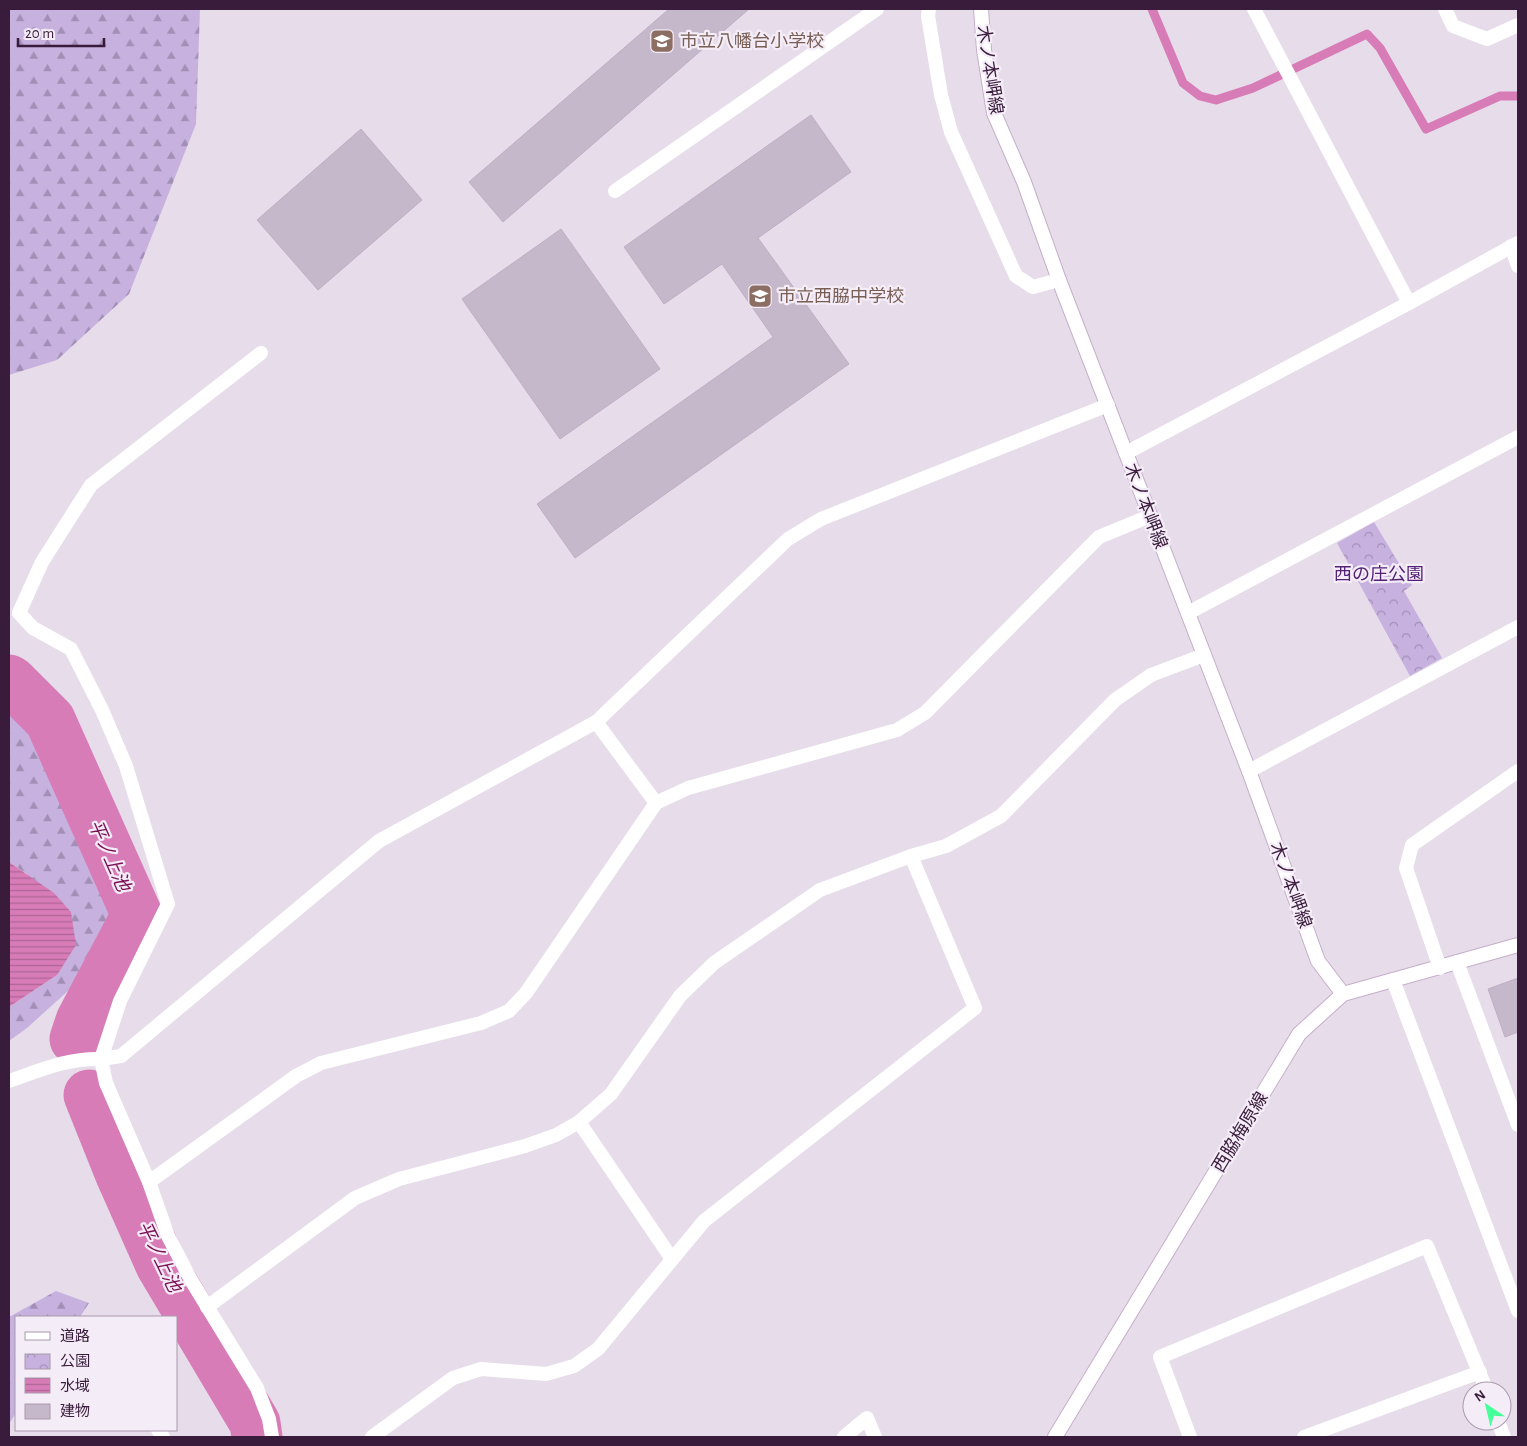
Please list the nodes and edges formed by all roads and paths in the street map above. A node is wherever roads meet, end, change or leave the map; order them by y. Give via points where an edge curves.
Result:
1 (877, 9) edge
2 (929, 9) edge
3 (981, 9) edge
4 (1254, 9) edge
5 (1445, 9) edge
6 (1518, 25) edge
7 (615, 191) dead end
8 (1515, 244) edge
9 (1518, 266) edge
10 (1059, 280) junction
11 (1408, 303) junction
12 (260, 353) dead end
13 (1108, 405) junction
14 (1518, 438) edge
15 (1126, 453) junction
16 (1150, 516) junction
17 (1188, 613) junction
18 (1518, 627) edge
19 (1204, 655) junction
20 (596, 722) junction
21 (1249, 770) junction
22 (1518, 771) edge
23 (656, 804) junction
24 (911, 856) junction
25 (1518, 945) edge
26 (1457, 962) junction
27 (1440, 968) junction
28 (1393, 980) junction
29 (1343, 994) junction
30 (101, 1059) junction
31 (9, 1081) edge
32 (579, 1122) junction
33 (1518, 1125) edge
34 (149, 1182) junction
35 (672, 1260) junction
36 (208, 1307) junction
37 (1518, 1311) edge
38 (1480, 1372) junction
39 (1483, 1381) edge
40 (272, 1437) edge
41 (372, 1437) edge
42 (844, 1437) edge
43 (875, 1437) edge
44 (1055, 1437) edge
45 (1190, 1437) edge
46 (1304, 1437) edge

1 - 7 street
2 - 10 street via 941,94 951,132 1016,276 1033,287
3 - 10 street, 木ノ本岬線 via 994,113 1024,182
4 - 11 street
5 - 6 street via 1453,26 1486,39
8 - 9 street
8 - 11 street
10 - 13 street, 木ノ本岬線
11 - 15 street
12 - 30 street via 91,485 42,562 19,614 33,628 71,649 126,766 168,904 120,1001
13 - 15 street, 木ノ本岬線
13 - 20 street via 821,519 788,539
14 - 17 street
15 - 16 street, 木ノ本岬線
16 - 17 street, 木ノ本岬線
16 - 23 street via 1099,537 925,713 897,730 688,788
17 - 19 street, 木ノ本岬線
18 - 21 street
19 - 21 street, 木ノ本岬線
19 - 24 street via 1152,675 1115,700 1001,816 946,846
20 - 23 street
20 - 30 street via 379,841 121,1056
21 - 29 street, 木ノ本岬線 via 1318,961
22 - 27 street via 1412,845 1406,868
23 - 34 street via 526,994 509,1011 481,1023 321,1063 296,1076
24 - 32 street via 820,890 714,963 680,996 611,1094
24 - 35 street via 975,1008 704,1221
25 - 26 street, 西脇梅原線
26 - 27 street, 西脇梅原線
26 - 33 street
27 - 28 street, 西脇梅原線
28 - 29 street, 西脇梅原線
28 - 37 street
29 - 44 street, 西脇梅原線 via 1299,1034
30 - 31 street via 63,1062
30 - 34 street via 106,1083
32 - 35 street
32 - 36 street via 525,1146 399,1179 355,1198
34 - 36 street via 168,1236
35 - 41 street via 598,1349 574,1366 546,1374 481,1369 453,1378
36 - 40 street via 257,1388
38 - 39 street
38 - 45 street via 1427,1246 1160,1357
38 - 46 street
42 - 43 street via 866,1418

